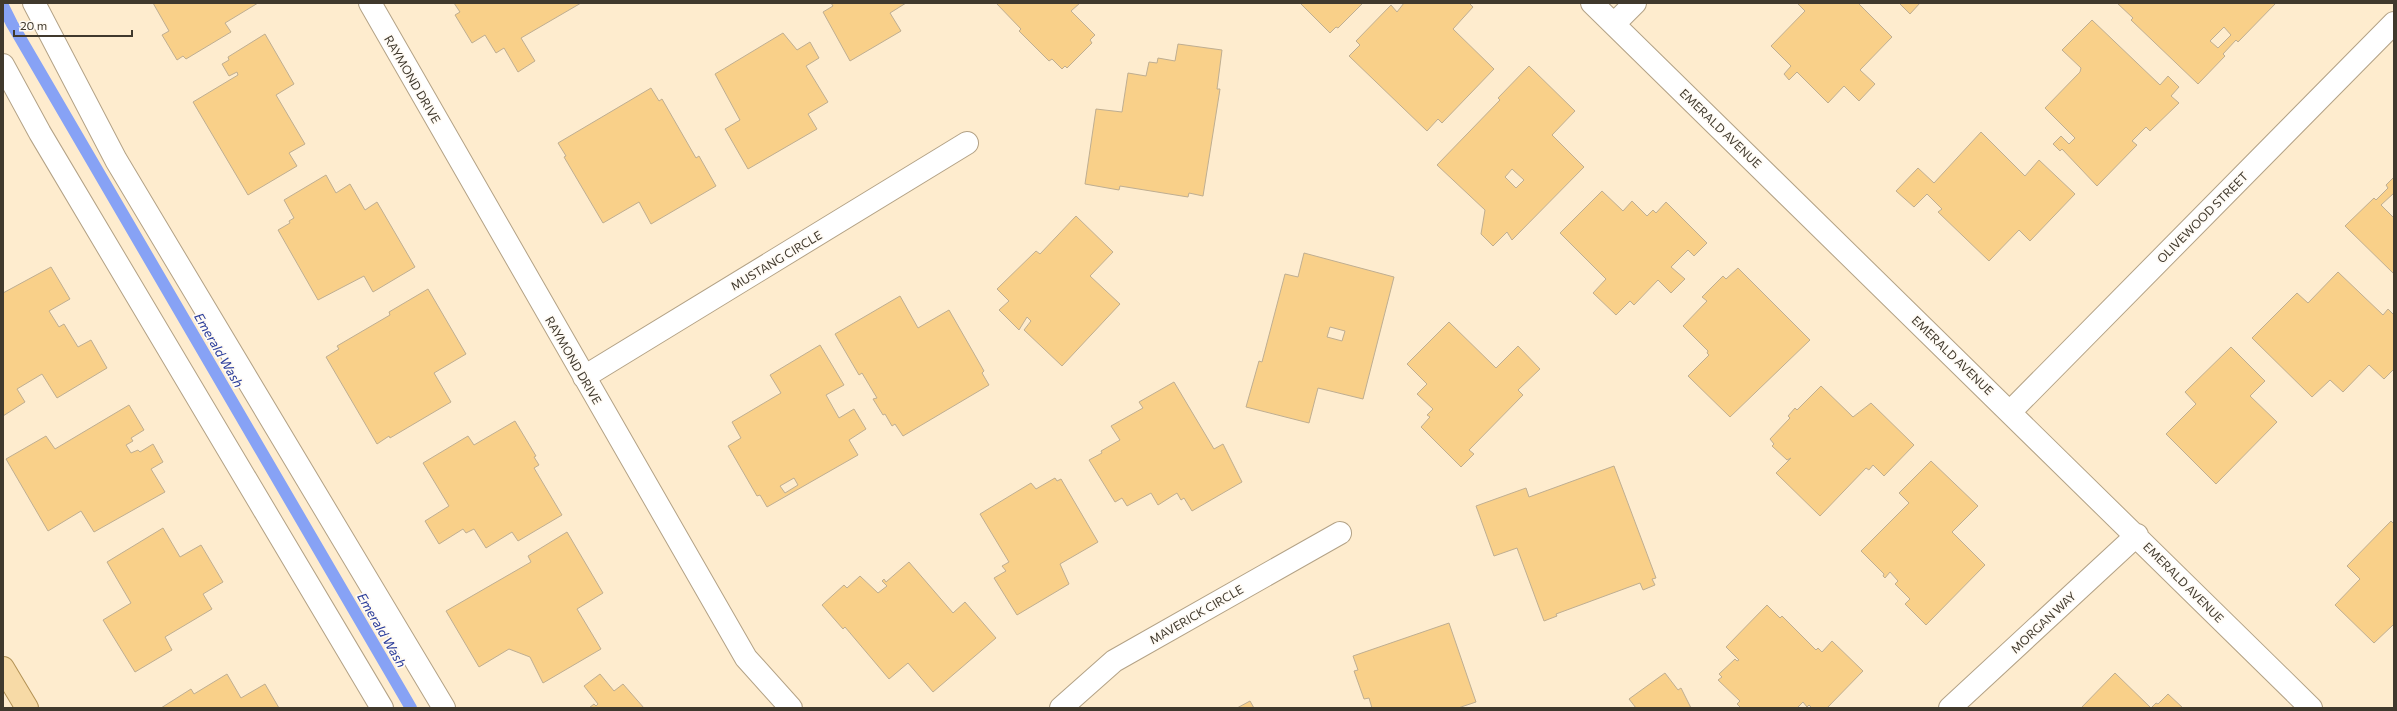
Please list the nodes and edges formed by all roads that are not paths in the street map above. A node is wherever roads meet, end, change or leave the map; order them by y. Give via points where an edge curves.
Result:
1 (34, 3) edge
2 (370, 3) edge
3 (1592, 3) edge
4 (1635, 3) edge
5 (2394, 23) edge
6 (1614, 24) junction
7 (3, 65) edge
8 (967, 142) dead end
9 (584, 377) junction
10 (2011, 411) junction
11 (1340, 533) dead end
12 (2137, 535) junction
13 (3, 668) edge
14 (27, 708) edge
15 (382, 708) edge
16 (444, 708) edge
17 (792, 708) edge
18 (1060, 708) edge
19 (1950, 708) edge
20 (2311, 708) edge

1 - 16 street via 116,160
2 - 9 street, RAYMOND DRIVE
3 - 6 street, EMERALD AVENUE
4 - 6 street
5 - 10 street, OLIVEWOOD STREET
6 - 10 street, EMERALD AVENUE
7 - 15 street via 44,139
8 - 9 street, MUSTANG CIRCLE
9 - 17 street, RAYMOND DRIVE via 746,658
10 - 12 street, EMERALD AVENUE
11 - 18 street, MAVERICK CIRCLE via 1114,661
12 - 19 street, MORGAN WAY
12 - 20 street, EMERALD AVENUE
13 - 14 main road

